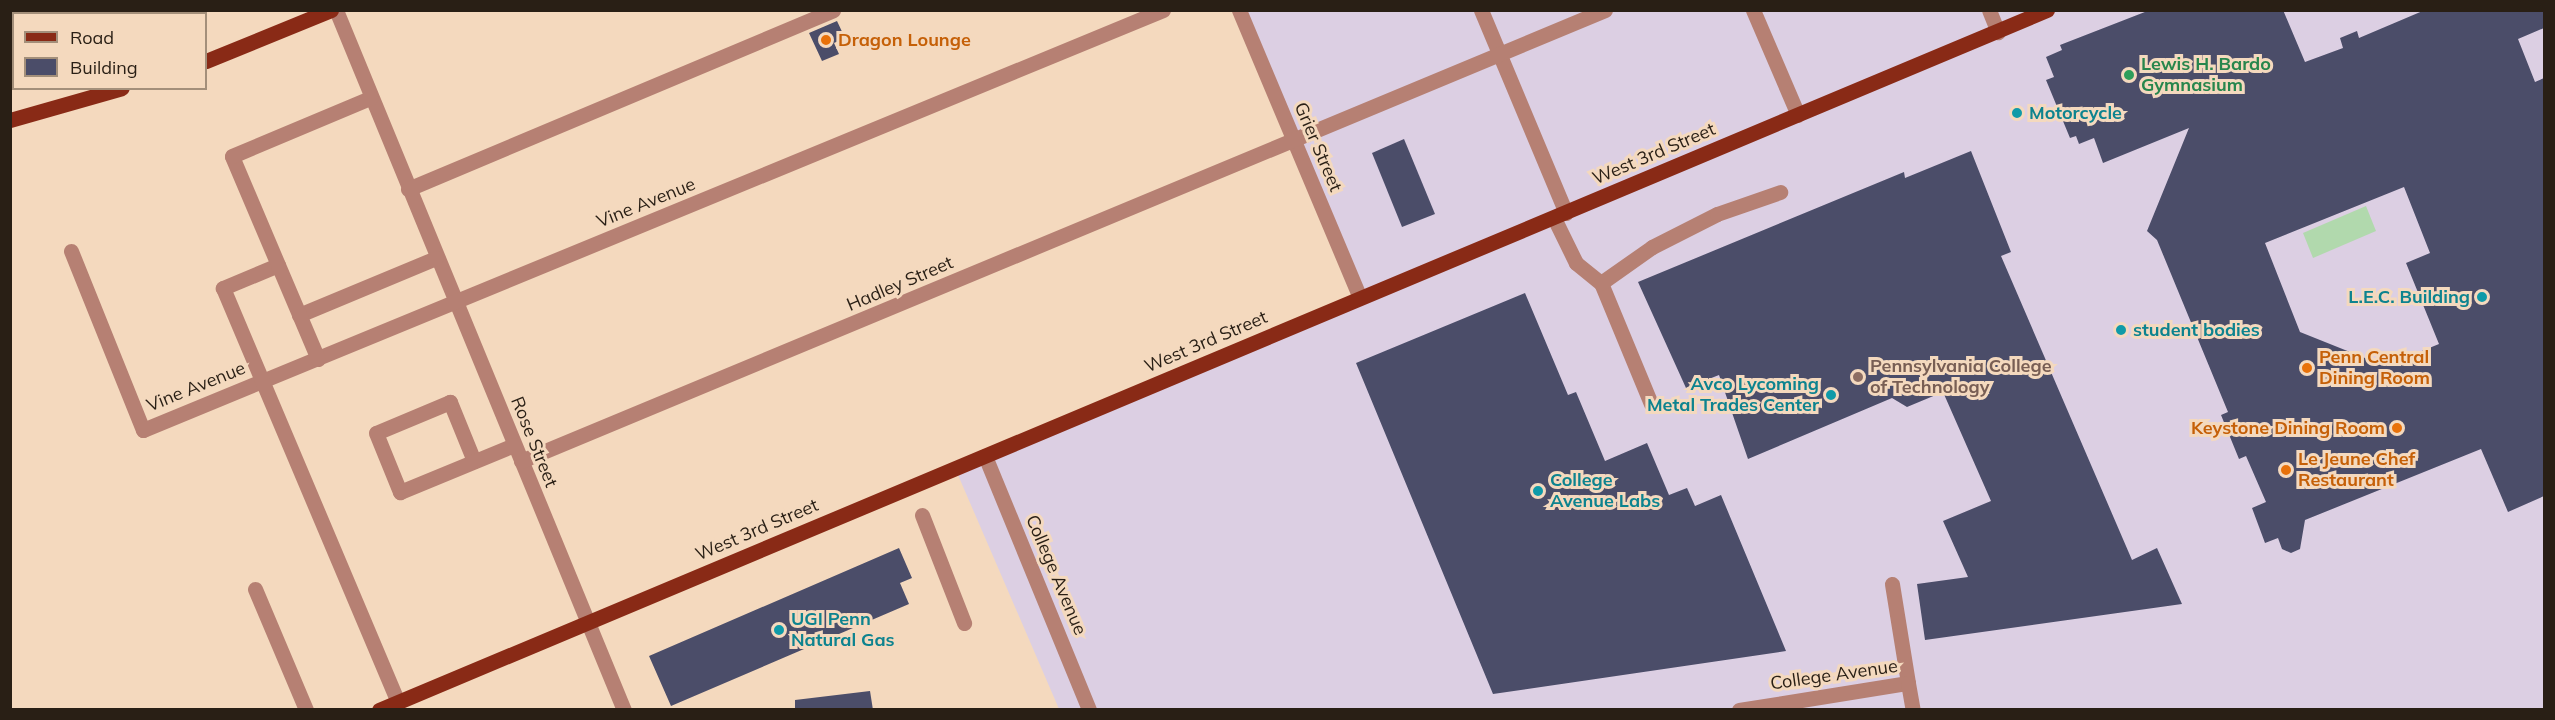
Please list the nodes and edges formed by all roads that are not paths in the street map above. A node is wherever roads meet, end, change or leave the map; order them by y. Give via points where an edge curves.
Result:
1 (334, 10) edge
2 (833, 10) edge
3 (1163, 10) edge
4 (1239, 10) edge
5 (1481, 10) edge
6 (1605, 10) edge
7 (1753, 10) edge
8 (1989, 10) edge
9 (2047, 10) edge
10 (1998, 32) junction
11 (1500, 54) junction
12 (207, 61) edge
13 (115, 90) edge
14 (370, 98) junction
15 (1798, 115) junction
16 (10, 120) edge
17 (1294, 140) junction
18 (408, 189) junction
19 (1780, 192) dead end
20 (1560, 215) junction
21 (71, 251) dead end
22 (436, 258) junction
23 (278, 265) junction
24 (1601, 283) junction
25 (1360, 298) junction
26 (455, 303) junction
27 (299, 315) junction
28 (318, 359) junction
29 (262, 382) junction
30 (1651, 404) dead end
31 (514, 445) junction
32 (985, 456) junction
33 (521, 461) junction
34 (474, 462) junction
35 (922, 515) dead end
36 (1892, 584) dead end
37 (255, 589) dead end
38 (587, 622) junction
39 (964, 623) dead end
40 (1908, 683) junction
41 (398, 702) junction
42 (306, 710) edge
43 (379, 710) edge
44 (624, 710) edge
45 (1089, 710) edge
46 (1739, 710) edge
47 (1913, 710) edge

1 - 12 main road
1 - 14 street, Rose Street
2 - 18 street
3 - 26 street, Vine Avenue
4 - 17 street, Grier Street
5 - 11 street
6 - 11 street, Hadley Street
7 - 15 street
8 - 10 street
9 - 10 main road, West 3rd Street
10 - 15 main road, West 3rd Street
11 - 17 street, Hadley Street
11 - 20 street
13 - 16 main road
14 - 18 street, Rose Street
14 - 23 street via 232,156
15 - 20 main road, West 3rd Street
17 - 25 street, Grier Street
17 - 33 street, Hadley Street
18 - 22 street, Rose Street
19 - 24 street via 1717,214 1652,247
20 - 24 street via 1576,263
20 - 25 main road, West 3rd Street
21 - 29 street, Vine Avenue via 143,430
22 - 26 street, Rose Street
22 - 27 street
23 - 27 street
23 - 29 street via 223,288
24 - 30 street
25 - 32 main road, West 3rd Street
26 - 28 street, Vine Avenue
26 - 31 street, Rose Street
27 - 28 street
28 - 29 street, Vine Avenue
29 - 41 street
31 - 33 street, Rose Street
31 - 34 street
32 - 38 main road, West 3rd Street
32 - 45 street, College Avenue
33 - 38 street, Rose Street
34 - 34 street via 400,492 376,433 450,402
35 - 39 street
36 - 40 street
37 - 42 street
38 - 41 main road, West 3rd Street
38 - 44 street, Rose Street
40 - 46 street, College Avenue
40 - 47 street, College Avenue
41 - 43 main road, West 3rd Street

